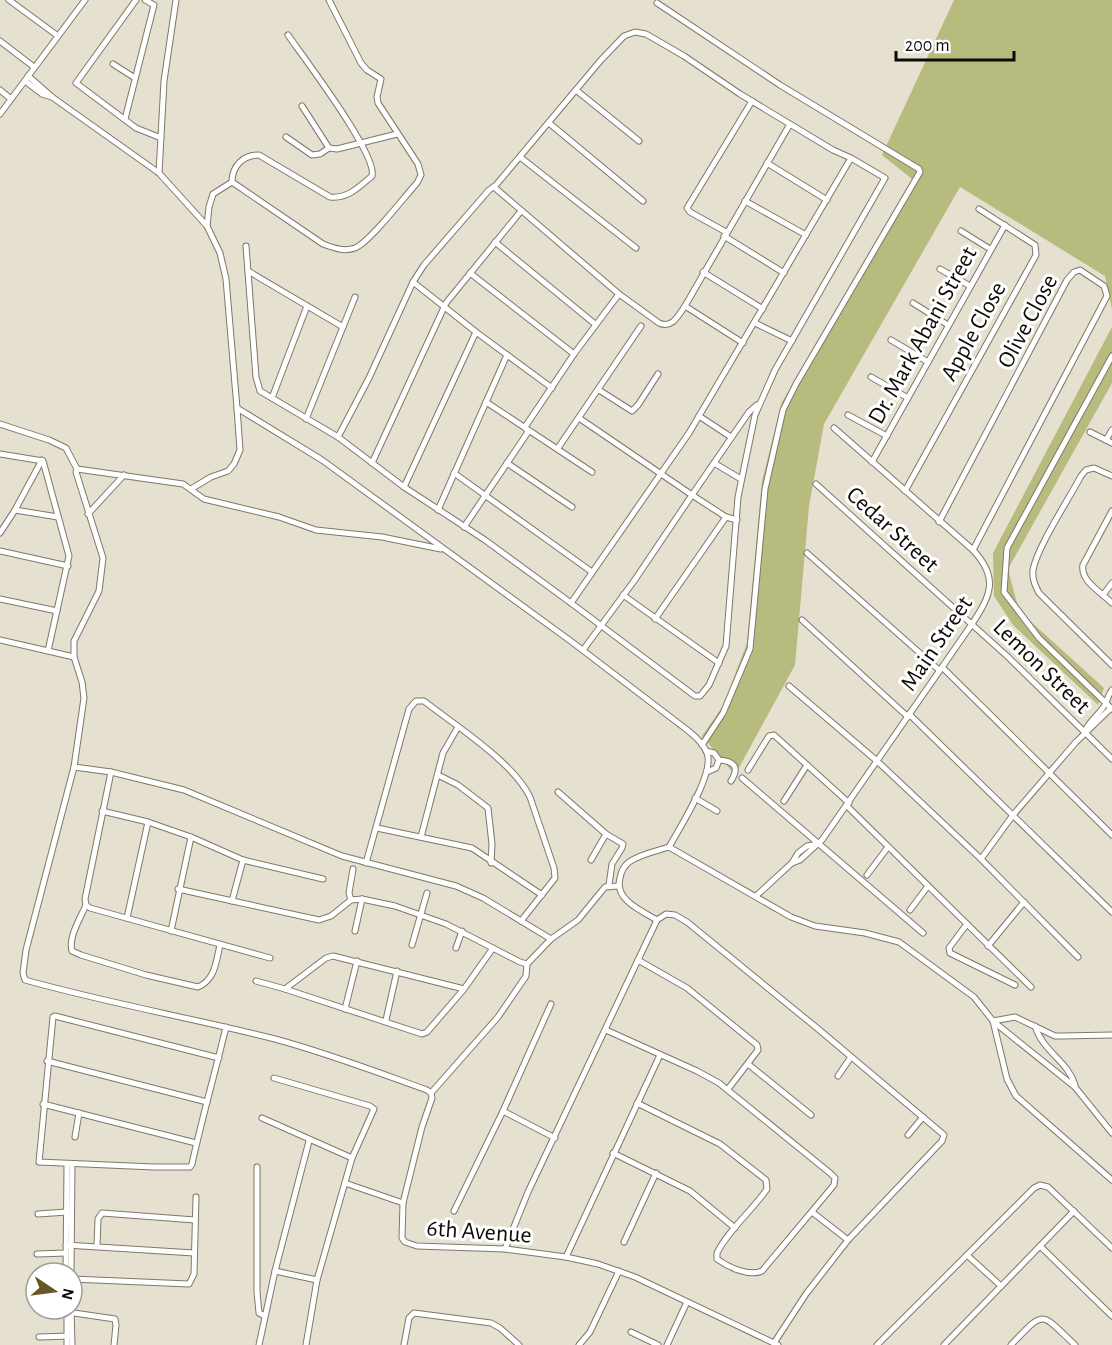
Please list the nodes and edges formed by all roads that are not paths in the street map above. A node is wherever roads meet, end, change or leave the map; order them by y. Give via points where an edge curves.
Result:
1 (9, 0) edge
2 (76, 0) edge
3 (136, 0) edge
4 (145, 0) edge
5 (176, 0) edge
6 (329, 0) edge
7 (83, 2) edge
8 (657, 3) dead end
9 (288, 35) dead end
10 (58, 36) junction
11 (0, 41) edge
12 (113, 64) dead end
13 (34, 67) junction
14 (135, 78) junction
15 (27, 79) junction
16 (0, 90) edge
17 (576, 90) junction
18 (11, 99) junction
19 (752, 101) junction
20 (302, 106) dead end
21 (0, 114) edge
22 (125, 119) junction
23 (549, 123) junction
24 (790, 124) junction
25 (397, 134) junction
26 (286, 137) dead end
27 (160, 138) junction
28 (639, 141) dead end
29 (360, 142) junction
30 (329, 148) junction
31 (520, 157) junction
32 (851, 158) junction
33 (767, 163) junction
34 (159, 173) junction
35 (232, 182) junction
36 (494, 187) junction
37 (827, 200) junction
38 (643, 201) dead end
39 (745, 201) junction
40 (979, 209) dead end
41 (521, 211) junction
42 (1005, 225) junction
43 (207, 226) junction
44 (961, 231) dead end
45 (725, 234) junction
46 (806, 235) junction
47 (495, 242) junction
48 (246, 246) dead end
49 (636, 248) dead end
50 (990, 249) junction
51 (940, 269) dead end
52 (248, 271) junction
53 (703, 272) junction
54 (470, 273) junction
55 (784, 273) junction
56 (412, 282) junction
57 (970, 286) junction
58 (619, 294) junction
59 (354, 297) dead end
60 (913, 303) dead end
61 (307, 306) junction
62 (685, 306) junction
63 (444, 307) junction
64 (763, 309) junction
65 (755, 323) junction
66 (596, 324) junction
67 (948, 325) junction
68 (642, 326) dead end
69 (343, 327) junction
70 (476, 332) junction
71 (891, 340) dead end
72 (792, 341) junction
73 (744, 343) junction
74 (574, 354) junction
75 (507, 356) junction
76 (1112, 357) edge
77 (928, 362) junction
78 (658, 374) dead end
79 (871, 377) dead end
80 (552, 388) junction
81 (598, 390) junction
82 (272, 398) junction
83 (908, 398) junction
84 (486, 402) junction
85 (759, 404) junction
86 (237, 408) junction
87 (848, 415) dead end
88 (699, 416) junction
89 (579, 418) junction
90 (306, 419) junction
91 (0, 424) edge
92 (525, 427) junction
93 (834, 428) dead end
94 (1112, 430) edge
95 (1090, 432) dead end
96 (887, 436) junction
97 (338, 437) junction
98 (731, 437) junction
99 (1109, 442) edge
100 (558, 448) junction
101 (0, 454) edge
102 (42, 460) junction
103 (872, 462) junction
104 (372, 463) junction
105 (507, 463) junction
106 (714, 463) junction
107 (77, 469) junction
108 (592, 472) dead end
109 (454, 473) junction
110 (660, 473) junction
111 (124, 475) junction
112 (1112, 476) edge
113 (741, 479) junction
114 (816, 484) dead end
115 (404, 487) junction
116 (191, 489) junction
117 (905, 491) junction
118 (485, 495) junction
119 (692, 495) junction
120 (572, 507) dead end
121 (15, 510) junction
122 (438, 510) junction
123 (1112, 511) edge
124 (88, 514) junction
125 (58, 517) junction
126 (726, 517) junction
127 (737, 520) junction
128 (939, 522) junction
129 (464, 527) junction
130 (0, 533) edge
131 (444, 550) junction
132 (973, 550) junction
133 (0, 551) edge
134 (807, 553) dead end
135 (68, 566) junction
136 (592, 572) junction
137 (1112, 583) edge
138 (1103, 594) junction
139 (623, 595) junction
140 (0, 599) edge
141 (571, 603) junction
142 (1112, 603) edge
143 (57, 611) junction
144 (655, 619) junction
145 (802, 620) dead end
146 (972, 624) junction
147 (601, 626) junction
148 (0, 640) edge
149 (583, 650) junction
150 (48, 651) junction
151 (74, 657) junction
152 (719, 663) junction
153 (1112, 665) edge
154 (940, 669) junction
155 (789, 686) dead end
156 (1112, 690) edge
157 (1110, 707) edge
158 (908, 716) junction
159 (458, 727) junction
160 (1085, 732) junction
161 (702, 745) junction
162 (706, 751) junction
163 (1112, 759) edge
164 (719, 760) junction
165 (878, 761) junction
166 (807, 765) junction
167 (74, 767) junction
168 (748, 770) dead end
169 (111, 772) junction
170 (707, 772) junction
171 (1050, 773) junction
172 (438, 775) junction
173 (742, 778) dead end
174 (731, 781) dead end
175 (558, 792) dead end
176 (695, 798) junction
177 (784, 801) dead end
178 (848, 805) junction
179 (102, 811) junction
180 (717, 811) dead end
181 (1013, 815) junction
182 (148, 822) junction
183 (377, 828) junction
184 (606, 834) junction
185 (1112, 835) edge
186 (191, 837) junction
187 (420, 837) junction
188 (819, 844) junction
189 (669, 847) junction
190 (888, 847) junction
191 (981, 859) junction
192 (243, 860) junction
193 (591, 860) dead end
194 (366, 863) junction
195 (491, 863) junction
196 (353, 869) dead end
197 (867, 875) dead end
198 (323, 879) dead end
199 (609, 885) junction
200 (618, 886) junction
201 (928, 886) junction
202 (178, 889) junction
203 (427, 892) dead end
204 (542, 895) junction
205 (756, 896) junction
206 (362, 899) junction
207 (351, 900) junction
208 (232, 901) junction
209 (1024, 902) junction
210 (86, 905) junction
211 (910, 910) dead end
212 (1112, 912) edge
213 (421, 915) junction
214 (127, 918) junction
215 (657, 920) junction
216 (520, 921) junction
217 (967, 924) junction
218 (171, 931) junction
219 (355, 931) dead end
220 (462, 932) junction
221 (923, 933) dead end
222 (551, 939) junction
223 (220, 945) junction
224 (412, 945) dead end
225 (988, 946) junction
226 (456, 948) dead end
227 (493, 948) junction
228 (1078, 957) dead end
229 (270, 958) dead end
230 (638, 960) junction
231 (357, 961) junction
232 (527, 964) junction
233 (397, 971) junction
234 (256, 981) dead end
235 (1015, 984) dead end
236 (1031, 987) dead end
237 (285, 989) junction
238 (464, 989) junction
239 (551, 1004) dead end
240 (345, 1009) junction
241 (386, 1020) junction
242 (993, 1021) junction
243 (1035, 1026) junction
244 (226, 1027) junction
245 (606, 1030) junction
246 (1112, 1035) edge
247 (660, 1055) junction
248 (851, 1057) junction
249 (219, 1058) junction
250 (47, 1061) junction
251 (748, 1064) junction
252 (838, 1076) dead end
253 (274, 1078) dead end
254 (1076, 1087) junction
255 (728, 1089) junction
256 (431, 1093) junction
257 (207, 1102) junction
258 (637, 1103) junction
259 (43, 1104) junction
260 (503, 1111) junction
261 (79, 1113) junction
262 (811, 1115) dead end
263 (923, 1117) junction
264 (262, 1118) dead end
265 (1112, 1133) edge
266 (908, 1135) dead end
267 (75, 1137) dead end
268 (555, 1138) junction
269 (309, 1141) junction
270 (196, 1143) junction
271 (613, 1153) junction
272 (352, 1158) junction
273 (70, 1164) junction
274 (257, 1167) dead end
275 (656, 1173) junction
276 (1112, 1180) edge
277 (345, 1183) junction
278 (196, 1197) dead end
279 (403, 1203) junction
280 (454, 1211) dead end
281 (1074, 1211) junction
282 (66, 1212) junction
283 (812, 1212) junction
284 (38, 1214) dead end
285 (195, 1220) junction
286 (735, 1228) junction
287 (848, 1240) junction
288 (624, 1242) dead end
289 (68, 1246) junction
290 (97, 1246) junction
291 (1040, 1246) junction
292 (1112, 1248) edge
293 (505, 1249) junction
294 (66, 1253) junction
295 (194, 1253) junction
296 (37, 1254) dead end
297 (967, 1255) junction
298 (566, 1257) junction
299 (67, 1261) edge
300 (68, 1261) edge
301 (275, 1271) junction
302 (619, 1271) junction
303 (84, 1280) edge
304 (318, 1280) junction
305 (1001, 1286) junction
306 (687, 1302) junction
307 (84, 1314) edge
308 (265, 1316) junction
309 (1112, 1316) edge
310 (69, 1321) edge
311 (631, 1332) dead end
312 (70, 1336) junction
313 (39, 1337) dead end
314 (776, 1344) edge
315 (67, 1345) edge
316 (72, 1345) edge
317 (114, 1345) edge
318 (259, 1345) edge
319 (306, 1345) edge
320 (404, 1345) edge
321 (519, 1345) edge
322 (579, 1345) edge
323 (658, 1345) edge
324 (667, 1345) edge
325 (878, 1345) edge
326 (944, 1345) edge
327 (1011, 1345) edge
328 (1076, 1345) edge

1 - 10 street
2 - 7 street
3 - 22 street via 76,83
4 - 14 street via 154,5
5 - 27 street
6 - 25 street via 361,63 381,79 378,103
7 - 10 street
8 - 161 street via 780,85 920,169 783,410 765,489 750,649 720,718
9 - 29 street
10 - 13 street
11 - 13 street
12 - 14 street
13 - 15 street
14 - 22 street
15 - 18 street
15 - 34 street
16 - 18 street
17 - 19 street via 624,36 641,32
17 - 23 street
17 - 28 street
18 - 21 street
19 - 24 street
19 - 45 street via 687,208
20 - 30 street
22 - 27 street
23 - 31 street
23 - 38 street
24 - 32 street
24 - 33 street
25 - 29 street
25 - 35 street via 421,175 357,248 337,249 324,244
26 - 30 street via 312,155
27 - 34 street
29 - 30 street
29 - 35 street via 373,171 351,194 337,198 324,195 251,155 232,173
31 - 36 street
31 - 49 street
32 - 37 street
32 - 72 street via 885,178
33 - 37 street
33 - 39 street
34 - 43 street
35 - 43 street via 213,194
36 - 41 street
36 - 56 street
37 - 46 street
39 - 45 street
39 - 46 street
40 - 42 street, Apple Close
41 - 47 street
41 - 58 street
42 - 50 street, Dr. Mark Abani Street
42 - 117 street, Apple Close via 1035,245 1036,255
43 - 86 street via 220,253 226,279
44 - 50 street
45 - 53 street
45 - 55 street
46 - 55 street
47 - 54 street
47 - 66 street
48 - 52 street
50 - 57 street, Dr. Mark Abani Street
51 - 57 street
52 - 61 street
52 - 82 street via 257,386
53 - 62 street
53 - 64 street
54 - 63 street
54 - 74 street
55 - 64 street
56 - 63 street
56 - 97 street
57 - 67 street, Dr. Mark Abani Street
58 - 62 street via 664,325 675,321
58 - 66 street
59 - 69 street
60 - 67 street
61 - 69 street
61 - 82 street
62 - 73 street
63 - 70 street
63 - 104 street
64 - 65 street
65 - 72 street
65 - 73 street
66 - 74 street
67 - 77 street, Dr. Mark Abani Street
68 - 81 street
69 - 90 street
70 - 75 street
70 - 115 street
71 - 77 street
72 - 85 street
73 - 88 street
74 - 80 street
75 - 80 street
75 - 84 street
76 - 157 street via 1007,548 1004,592 1039,638
77 - 83 street, Dr. Mark Abani Street
78 - 81 street via 632,411
79 - 83 street
80 - 92 street
81 - 89 street
82 - 90 street
83 - 96 street, Dr. Mark Abani Street
84 - 92 street
84 - 109 street
85 - 98 street
85 - 113 street
86 - 116 street via 240,450 234,465
86 - 131 street via 322,460
87 - 96 street
88 - 98 street
88 - 110 street
89 - 100 street
89 - 110 street
90 - 97 street
91 - 107 street via 66,448
92 - 100 street
92 - 105 street via 528,432
93 - 103 street, Main Street
94 - 99 street
95 - 99 street
96 - 103 street, Dr. Mark Abani Street
97 - 104 street
98 - 106 street
100 - 108 street
101 - 102 street
102 - 121 street
102 - 125 street
103 - 117 street, Main Street
104 - 115 street
105 - 118 street
105 - 120 street
106 - 113 street
106 - 119 street
107 - 111 street
107 - 124 street
109 - 118 street
109 - 122 street
110 - 119 street
110 - 136 street
111 - 116 street via 183,484
111 - 124 street
112 - 153 street via 1094,468 1081,476 1046,539 1033,578 1039,593
113 - 127 street
114 - 146 street, Cedar Street
115 - 122 street
116 - 131 street via 209,501 316,530 382,537
117 - 128 street, Main Street
118 - 129 street
118 - 136 street
119 - 126 street
119 - 139 street
121 - 125 street
121 - 130 street
122 - 129 street
123 - 138 street via 1082,571
124 - 151 street via 103,558 99,591 75,638
125 - 135 street
126 - 127 street
126 - 144 street
127 - 152 street via 726,646
128 - 132 street, Main Street
128 - 132 street, Olive Close via 1067,280 1080,270 1104,286 1107,296
129 - 141 street
131 - 149 street
132 - 146 street, Main Street via 985,563 989,590 986,603
133 - 135 street
134 - 154 street
135 - 143 street
136 - 141 street
137 - 138 street
138 - 142 street
139 - 144 street
139 - 147 street
140 - 143 street
141 - 147 street
143 - 150 street
144 - 152 street
145 - 158 street
146 - 154 street, Main Street
146 - 160 street, Lemon Street
147 - 149 street
147 - 152 street via 694,696 704,693
148 - 150 street
149 - 161 street
150 - 151 street
151 - 167 street via 84,698
154 - 158 street, Main Street
154 - 171 street
155 - 165 street
156 - 157 street
157 - 160 street
158 - 165 street, Main Street
158 - 181 street
159 - 172 street
159 - 183 street via 424,701 412,704
159 - 204 street via 511,769 525,786 555,873
160 - 163 street, Lemon Street
160 - 171 street
161 - 162 street
162 - 164 street
162 - 170 street
164 - 170 street via 716,768
164 - 174 street via 734,765
165 - 178 street, Main Street
165 - 191 street
166 - 168 street via 771,734
166 - 177 street
166 - 178 street
167 - 169 street
167 - 244 street via 26,950 25,980
169 - 179 street
169 - 194 street via 184,790
170 - 176 street
171 - 181 street
171 - 185 street
172 - 187 street
172 - 195 street via 488,808
173 - 188 street
175 - 184 street
176 - 180 street
176 - 189 street
178 - 188 street, Main Street
178 - 190 street
179 - 182 street
179 - 210 street
181 - 191 street
181 - 212 street
182 - 186 street
182 - 214 street
183 - 187 street
183 - 194 street
184 - 193 street
184 - 199 street via 622,841 623,846 612,864
186 - 192 street
186 - 202 street
187 - 195 street via 467,846
188 - 205 street, Main Street via 798,853
188 - 221 street
189 - 200 street via 629,862 622,870
189 - 205 street
190 - 197 street
190 - 201 street
191 - 209 street
192 - 198 street
192 - 208 street
194 - 216 street via 456,886
195 - 204 street
196 - 207 street
199 - 200 street
199 - 222 street via 578,920
200 - 215 street via 629,902
201 - 211 street
201 - 217 street
202 - 208 street
202 - 218 street
203 - 213 street
204 - 216 street
205 - 242 street via 804,923 899,942 974,997
206 - 207 street
206 - 213 street
206 - 219 street
207 - 208 street via 319,920
209 - 225 street
209 - 228 street
210 - 214 street
210 - 223 street via 70,946 81,956 198,987 213,973
213 - 220 street
213 - 224 street
214 - 218 street
215 - 230 street
215 - 248 street via 670,914 687,922
216 - 222 street
217 - 225 street
217 - 235 street via 949,948 950,953
218 - 223 street
220 - 226 street
220 - 227 street
222 - 232 street
223 - 229 street
225 - 236 street
227 - 232 street
227 - 238 street
230 - 245 street
230 - 251 street via 687,988 757,1045 758,1050
231 - 233 street
231 - 237 street via 330,956
231 - 240 street
232 - 256 street, 6th Avenue via 526,976 498,1017
233 - 238 street
233 - 241 street
234 - 237 street
237 - 240 street
238 - 241 street via 427,1032 417,1033
239 - 260 street
240 - 241 street
242 - 243 street via 1015,1017
242 - 254 street
242 - 276 street via 1007,1079 1016,1096
243 - 246 street via 1055,1036
243 - 254 street via 1038,1037 1059,1059
244 - 249 street
244 - 256 street via 329,1055
245 - 247 street
245 - 268 street
247 - 255 street
247 - 258 street
248 - 252 street
248 - 263 street
249 - 250 street via 55,1016 51,1020
249 - 257 street
250 - 257 street
250 - 259 street
251 - 255 street
251 - 262 street
253 - 272 street via 374,1109
254 - 265 street
255 - 283 street via 833,1175 834,1185
256 - 279 street, 6th Avenue
257 - 270 street
258 - 271 street
258 - 286 street via 720,1144 766,1180 767,1189
259 - 261 street
259 - 273 street via 38,1160
260 - 268 street
260 - 280 street
261 - 267 street
261 - 270 street
263 - 266 street
263 - 287 street via 944,1138
264 - 269 street
268 - 293 street
269 - 272 street
269 - 301 street
270 - 273 street via 188,1168
271 - 275 street
271 - 298 street
272 - 277 street
273 - 282 street
273 - 289 street
274 - 308 street via 256,1292 258,1309
275 - 286 street via 690,1191
275 - 288 street
277 - 279 street
277 - 304 street
278 - 285 street
279 - 293 street, 6th Avenue via 401,1234 407,1244
281 - 291 street
281 - 292 street
281 - 297 street via 1048,1187 1040,1185
282 - 284 street
282 - 289 street
283 - 286 street via 758,1273 735,1268 717,1258 718,1250
283 - 287 street
285 - 290 street via 102,1213 98,1219
285 - 295 street
287 - 314 street via 806,1294
289 - 290 street
289 - 294 street
289 - 300 street
290 - 295 street
291 - 305 street
291 - 309 street
293 - 298 street, 6th Avenue
294 - 296 street
294 - 299 street
295 - 303 street via 194,1274 189,1284
297 - 305 street
297 - 325 street
298 - 302 street, 6th Avenue
301 - 304 street
301 - 308 street
302 - 306 street, 6th Avenue
302 - 322 street via 590,1332
304 - 319 street
305 - 326 street
306 - 314 street, 6th Avenue
306 - 324 street
307 - 317 street via 115,1320
308 - 318 street
310 - 312 street
311 - 323 street
312 - 313 street
312 - 315 street
312 - 316 street
320 - 321 street via 409,1318 414,1313 490,1323
327 - 328 street via 1041,1318 1050,1321

